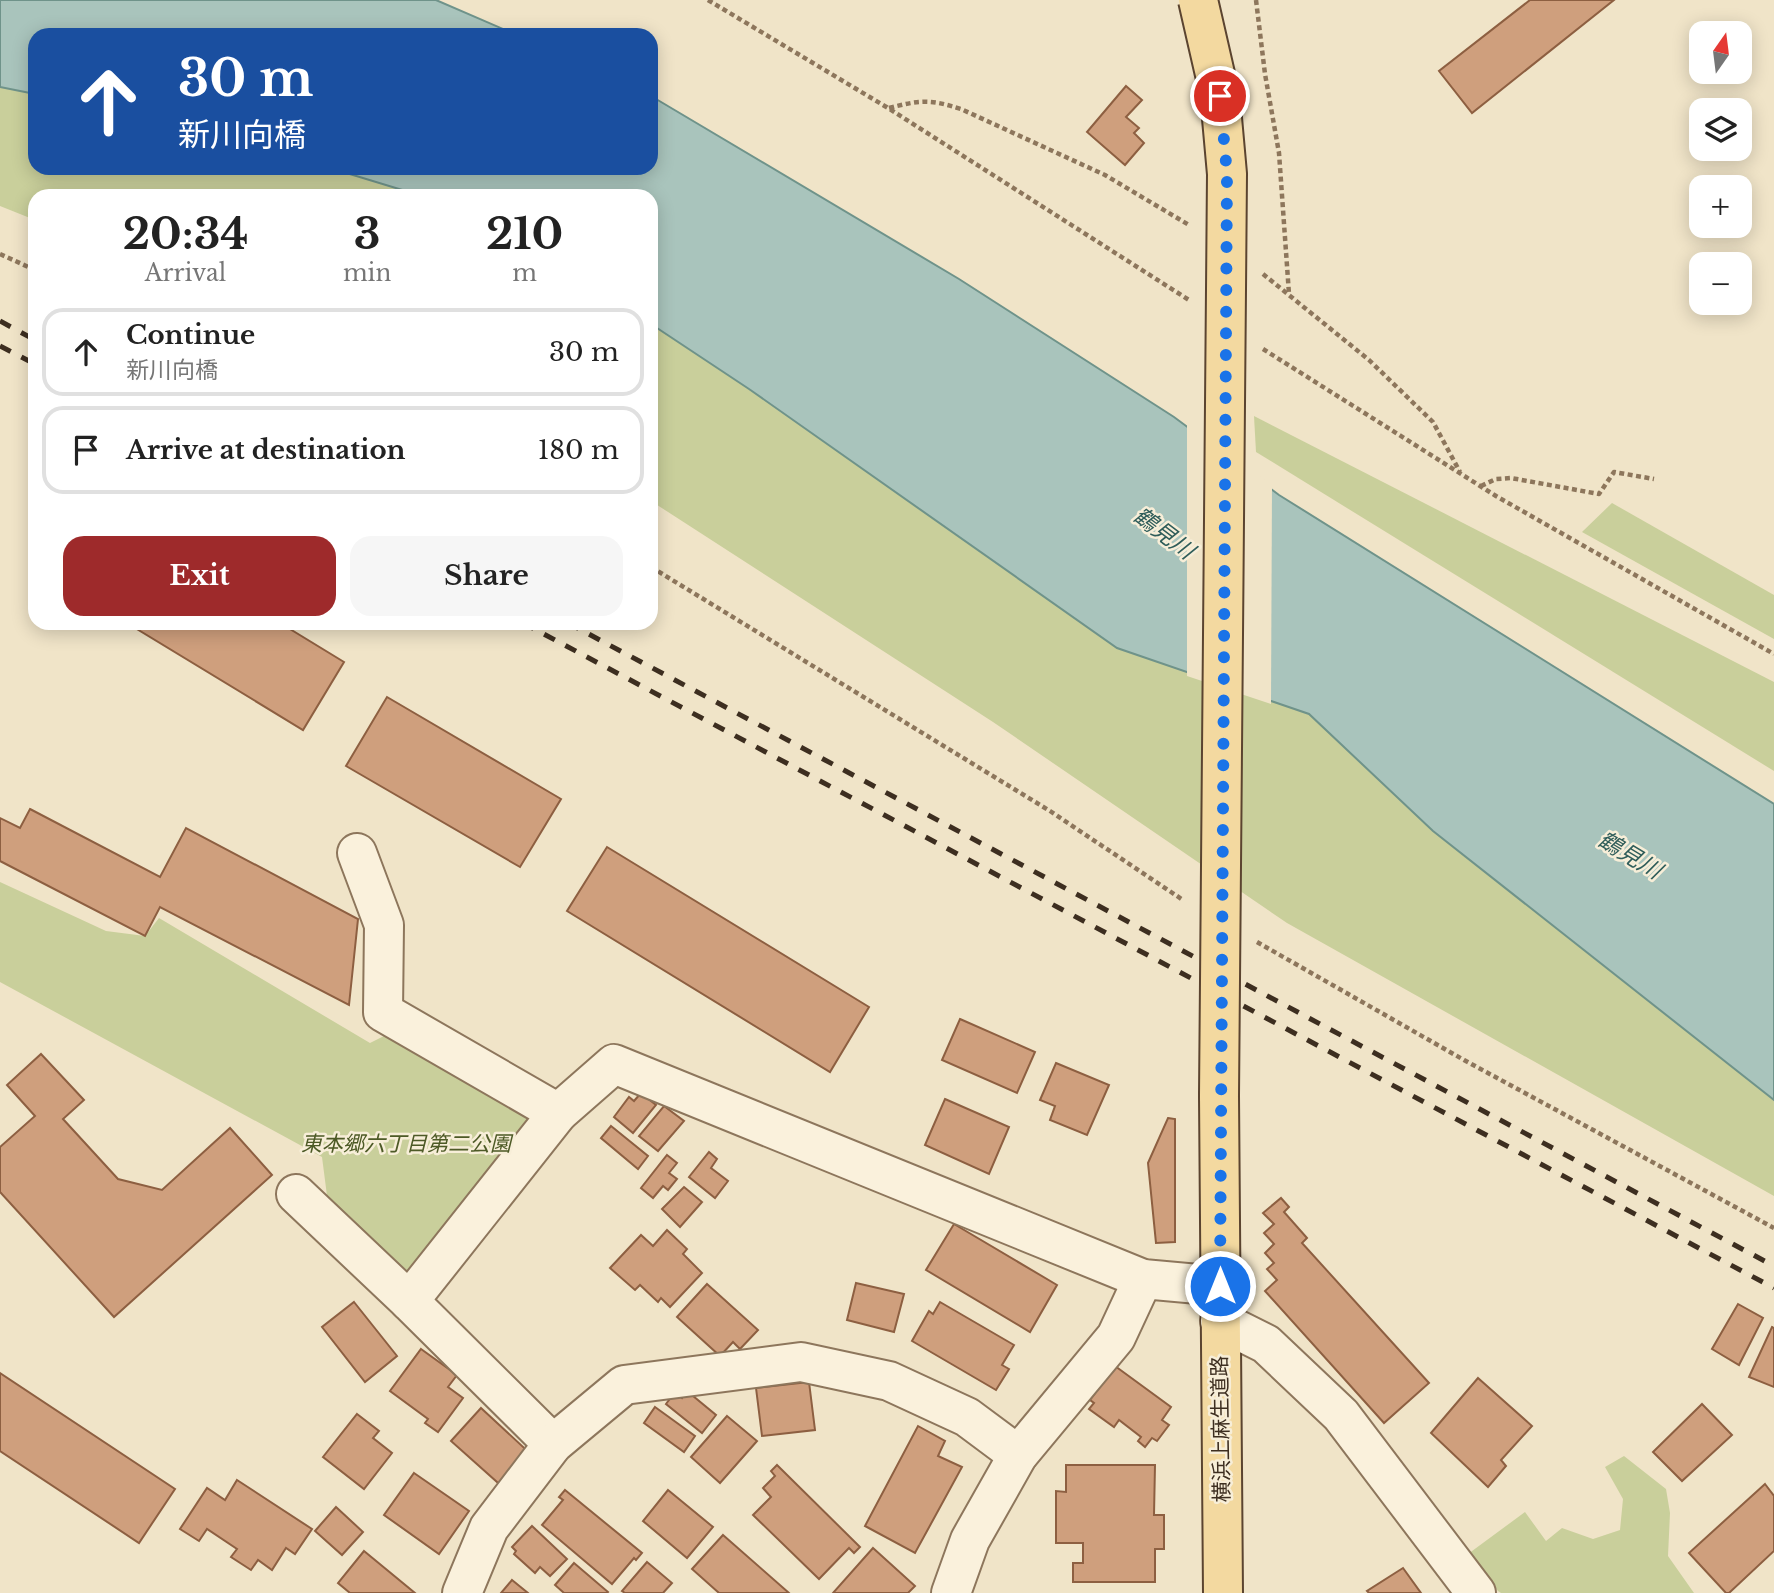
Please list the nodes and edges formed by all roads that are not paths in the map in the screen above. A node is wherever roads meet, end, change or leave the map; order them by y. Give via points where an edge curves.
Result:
1 (1198, 0) edge
2 (356, 853) dead end
3 (558, 1113) junction
4 (296, 1194) dead end
5 (1143, 1279) junction
6 (409, 1301) junction
7 (1220, 1303) junction
8 (553, 1444) junction
9 (1018, 1455) junction
10 (461, 1593) edge
11 (951, 1593) edge
12 (1223, 1593) edge
13 (1476, 1593) edge

1 - 7 main road, 横浜上麻生道路, bridge via 1220,96 1227,174
2 - 3 street via 384,925 383,1012
3 - 5 street via 614,1064
3 - 6 street
4 - 6 street
5 - 7 street
5 - 9 street via 1116,1337
6 - 8 street
7 - 12 main road, 横浜上麻生道路
7 - 13 street via 1341,1415
8 - 9 street via 624,1385 801,1362 889,1381 967,1417
8 - 10 street via 489,1528
9 - 11 street via 970,1539

